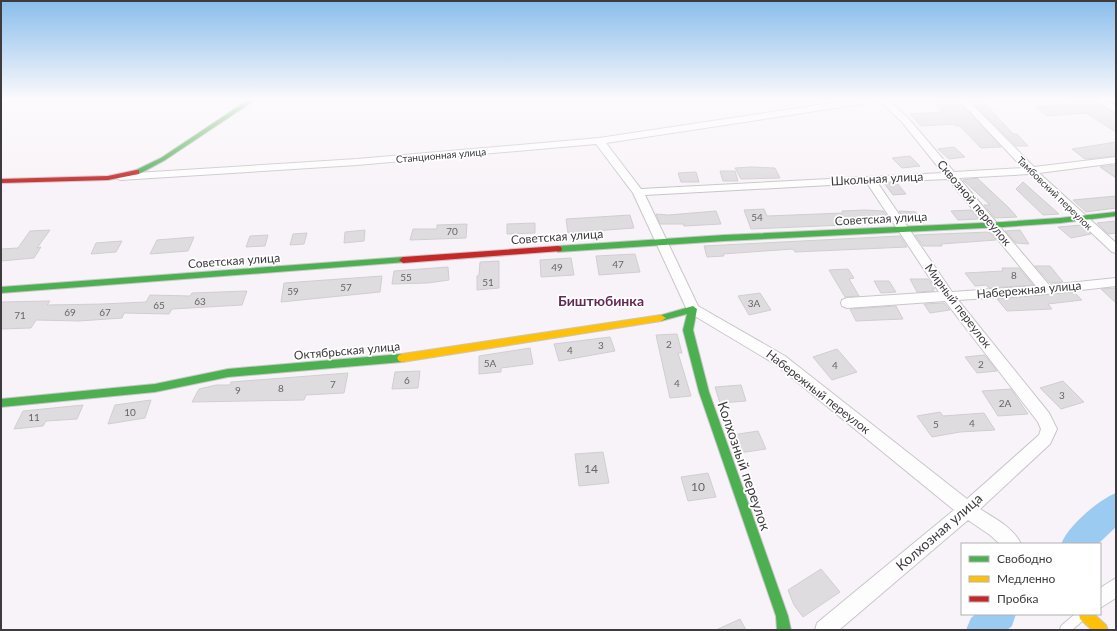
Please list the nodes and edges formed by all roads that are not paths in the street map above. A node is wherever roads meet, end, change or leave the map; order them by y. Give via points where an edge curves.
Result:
1 (208, 129) edge
2 (675, 129) edge
3 (913, 129) edge
4 (991, 129) edge
5 (599, 141) junction
6 (1116, 160) edge
7 (1030, 171) junction
8 (950, 175) junction
9 (108, 178) junction
10 (870, 179) junction
11 (1, 181) edge
12 (638, 192) junction
13 (1116, 214) edge
14 (1081, 219) junction
15 (993, 225) junction
16 (904, 230) junction
17 (661, 241) junction
18 (1116, 249) edge
19 (1116, 282) edge
20 (1, 290) edge
21 (1046, 290) junction
22 (948, 296) junction
23 (847, 302) dead end
24 (693, 309) junction
25 (1, 403) edge
26 (1049, 429) joint
27 (967, 510) junction
28 (1011, 543) edge
29 (1116, 587) edge
30 (1101, 598) edge
31 (1081, 615) edge
32 (1086, 615) edge
33 (784, 630) edge
34 (824, 630) edge
35 (1065, 630) edge
36 (1101, 630) edge

1 - 9 street via 163,159 137,172
2 - 5 street, Станционная улица
3 - 8 street, Сквозной переулок
4 - 7 street, Тамбовский переулок
5 - 9 street, Станционная улица via 357,162
5 - 12 street
6 - 7 street, Школьная улица
7 - 8 street, Школьная улица
7 - 14 street, Тамбовский переулок
8 - 10 street, Школьная улица
8 - 15 street, Сквозной переулок
9 - 11 street
10 - 12 street, Школьная улица
10 - 16 street, Мирный переулок
12 - 17 street
13 - 14 street, Советская улица
14 - 15 street, Советская улица
14 - 18 street, Тамбовский переулок
15 - 16 street, Советская улица
15 - 21 street, Сквозной переулок
16 - 17 street, Советская улица
16 - 22 street, Мирный переулок
17 - 20 street, Советская улица
17 - 24 street
19 - 21 street, Набережная улица
21 - 22 street, Набережная улица
22 - 23 street, Набережная улица
22 - 26 street, Мирный переулок via 1044,418
24 - 25 street, Октябрьская улица via 662,318 408,358 228,373 155,388
24 - 27 street, Набережный переулок via 780,360
24 - 33 street, Колхозный переулок via 688,330 704,392 782,616
26 - 27 street, Колхозная улица via 1045,439
27 - 28 street, Набережный переулок via 996,529
27 - 34 street, Колхозная улица
29 - 30 street
31 - 35 lane
32 - 36 street

